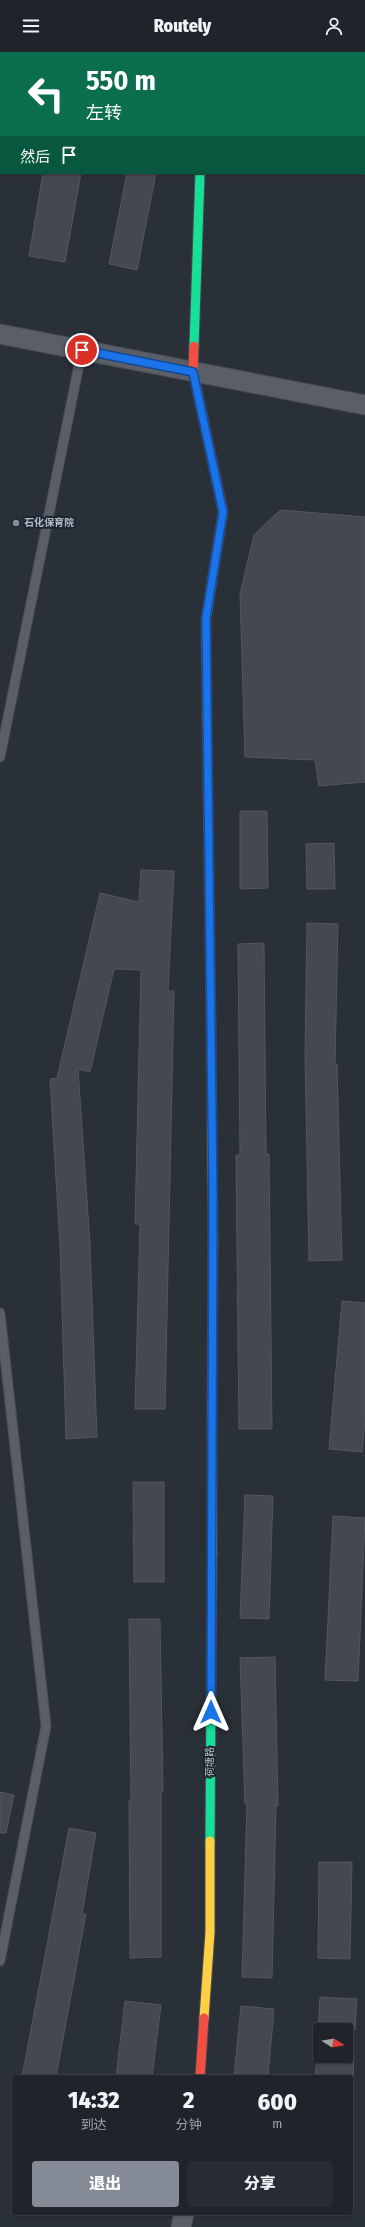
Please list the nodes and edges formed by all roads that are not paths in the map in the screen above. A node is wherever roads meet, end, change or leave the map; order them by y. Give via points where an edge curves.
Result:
1 (200, 174) edge
2 (0, 334) edge
3 (82, 350) junction
4 (193, 372) junction
5 (365, 405) edge
6 (0, 757) edge
7 (0, 1314) edge
8 (0, 1961) edge
9 (200, 2075) edge
10 (184, 2215) edge
11 (181, 2227) edge

1 - 4 street, 荷塘路
2 - 3 street
3 - 4 street
3 - 6 lane
4 - 5 street
4 - 9 street, 荷塘路 via 223,512 206,618 213,1195 210,1932
7 - 8 lane via 46,1726
10 - 11 street

